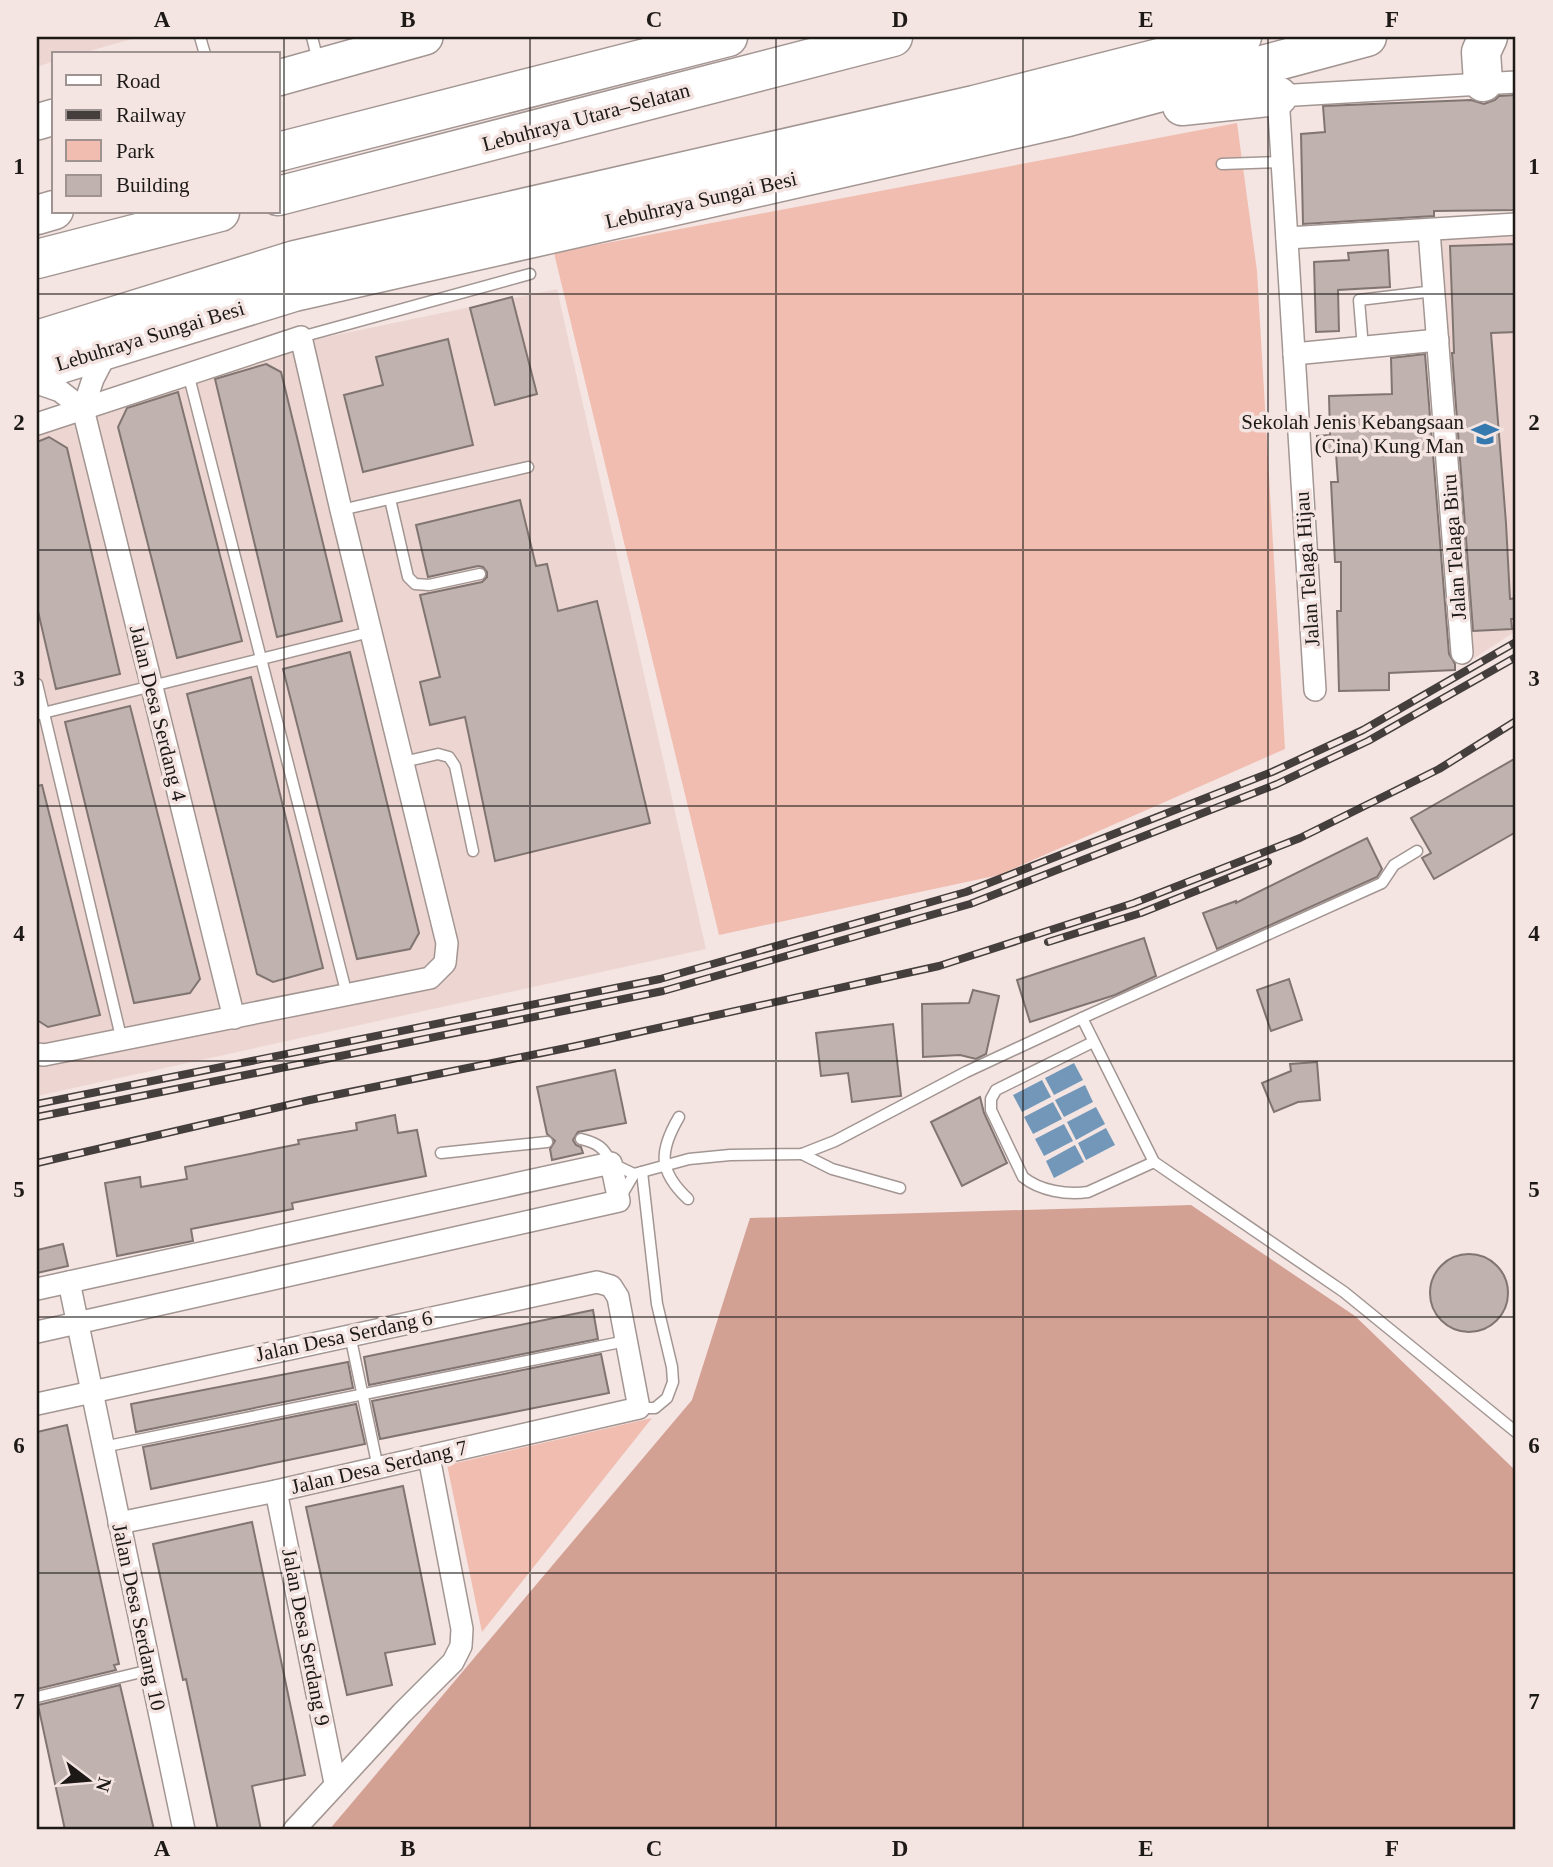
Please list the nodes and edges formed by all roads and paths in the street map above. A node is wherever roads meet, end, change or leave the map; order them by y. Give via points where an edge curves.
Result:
1 (425, 37) edge
2 (728, 37) edge
3 (893, 37) edge
4 (1242, 37) edge
5 (1367, 37) edge
6 (1488, 37) edge
7 (322, 46) edge
8 (280, 54) edge
9 (280, 77) edge
10 (1500, 82) edge
11 (1278, 96) junction
12 (1068, 117) junction
13 (280, 151) edge
14 (1282, 162) junction
15 (1222, 164) dead end
16 (280, 196) edge
17 (211, 214) edge
18 (1516, 224) edge
19 (1429, 231) junction
20 (1287, 238) junction
21 (37, 259) edge
22 (530, 274) dead end
23 (1434, 291) junction
24 (301, 337) junction
25 (37, 340) edge
26 (1438, 340) junction
27 (1363, 348) junction
28 (108, 350) junction
29 (1294, 354) junction
30 (37, 371) edge
31 (188, 373) junction
32 (37, 383) edge
33 (83, 409) junction
34 (37, 424) edge
35 (528, 467) dead end
36 (390, 499) junction
37 (341, 510) junction
38 (480, 574) dead end
39 (370, 632) junction
40 (1462, 653) dead end
41 (261, 659) junction
42 (37, 684) edge
43 (152, 687) junction
44 (1315, 691) dead end
45 (40, 714) edge
46 (403, 762) junction
47 (473, 851) dead end
48 (1417, 851) dead end
49 (347, 995) junction
50 (234, 1018) junction
51 (1082, 1018) junction
52 (122, 1041) junction
53 (1093, 1042) junction
54 (37, 1054) edge
55 (679, 1116) dead end
56 (581, 1139) dead end
57 (547, 1142) dead end
58 (441, 1153) dead end
59 (802, 1154) junction
60 (1154, 1162) junction
61 (611, 1163) junction
62 (666, 1164) junction
63 (638, 1173) junction
64 (900, 1188) dead end
65 (688, 1199) dead end
66 (619, 1200) junction
67 (69, 1282) junction
68 (37, 1289) edge
69 (77, 1324) junction
70 (37, 1332) edge
71 (350, 1335) junction
72 (626, 1341) junction
73 (362, 1395) junction
74 (93, 1397) junction
75 (37, 1404) edge
76 (639, 1408) junction
77 (1516, 1432) edge
78 (103, 1447) junction
79 (429, 1457) junction
80 (378, 1468) junction
81 (276, 1491) junction
82 (119, 1523) junction
83 (150, 1670) junction
84 (37, 1697) edge
85 (335, 1783) junction
86 (184, 1830) edge
87 (293, 1830) edge

1 - 7 main road
2 - 13 highway, Lebuhraya Utara–Selatan
3 - 16 highway, Lebuhraya Utara–Selatan
4 - 25 highway, Lebuhraya Sungai Besi via 974,105 295,260
5 - 12 highway, Lebuhraya Sungai Besi
6 - 10 highway via 1480,52
7 - 8 main road
7 - 9 main road
10 - 11 street
11 - 12 highway
11 - 14 street, Jalan Telaga Hijau
12 - 28 highway, Lebuhraya Sungai Besi via 295,292
14 - 15 lane
14 - 20 street, Jalan Telaga Hijau
17 - 21 highway
18 - 19 street
19 - 20 street
19 - 23 street, Jalan Telaga Biru
20 - 29 street, Jalan Telaga Hijau
22 - 24 lane
23 - 26 street, Jalan Telaga Biru
23 - 27 lane via 1359,300
24 - 31 street
24 - 37 street
26 - 27 street
26 - 40 street, Jalan Telaga Biru
27 - 29 street
28 - 30 highway, Lebuhraya Sungai Besi
28 - 33 street
29 - 44 street, Jalan Telaga Hijau
31 - 33 street
31 - 41 lane
32 - 33 street via 60,390
33 - 34 street
33 - 43 street, Jalan Desa Serdang 4
35 - 36 lane
36 - 37 lane
36 - 38 lane via 408,577 415,584
37 - 39 street
39 - 41 lane
39 - 46 street
41 - 43 lane
41 - 49 lane
42 - 45 lane
43 - 45 lane
43 - 50 street, Jalan Desa Serdang 4
45 - 52 lane
46 - 47 lane via 438,754 449,757 455,766
46 - 49 street via 447,943 445,963 430,978
48 - 51 lane via 1394,865 1382,883
49 - 50 street
50 - 52 street
51 - 53 lane
51 - 59 lane
52 - 54 street
53 - 60 lane
53 - 60 lane via 996,1090 991,1099 991,1110 1023,1177 1042,1188 1077,1194
55 - 62 lane via 664,1148
56 - 61 lane via 596,1142
57 - 58 lane
59 - 62 lane via 730,1155
59 - 64 lane via 832,1169
60 - 77 lane via 1345,1292
61 - 63 lane
61 - 66 street
61 - 67 street
62 - 63 lane
62 - 65 lane via 676,1188
63 - 66 lane
63 - 76 lane via 673,1382 667,1398 655,1408
66 - 69 street
67 - 68 street
67 - 69 street, Jalan Desa Serdang 10
69 - 70 street
69 - 74 street, Jalan Desa Serdang 10
71 - 72 street, Jalan Desa Serdang 6 via 597,1282 611,1286 618,1297
71 - 73 lane
71 - 74 street, Jalan Desa Serdang 6
72 - 73 lane
72 - 76 street
73 - 78 lane
73 - 80 lane
74 - 75 street, Jalan Desa Serdang 6
74 - 78 street, Jalan Desa Serdang 10
76 - 79 street, Jalan Desa Serdang 7
78 - 82 street, Jalan Desa Serdang 10
79 - 80 street, Jalan Desa Serdang 7
79 - 85 street via 462,1629 461,1646 453,1662
80 - 81 street, Jalan Desa Serdang 7
81 - 82 street, Jalan Desa Serdang 7
81 - 85 street, Jalan Desa Serdang 9
82 - 83 street, Jalan Desa Serdang 10
83 - 84 lane
83 - 86 street, Jalan Desa Serdang 10
85 - 87 street

